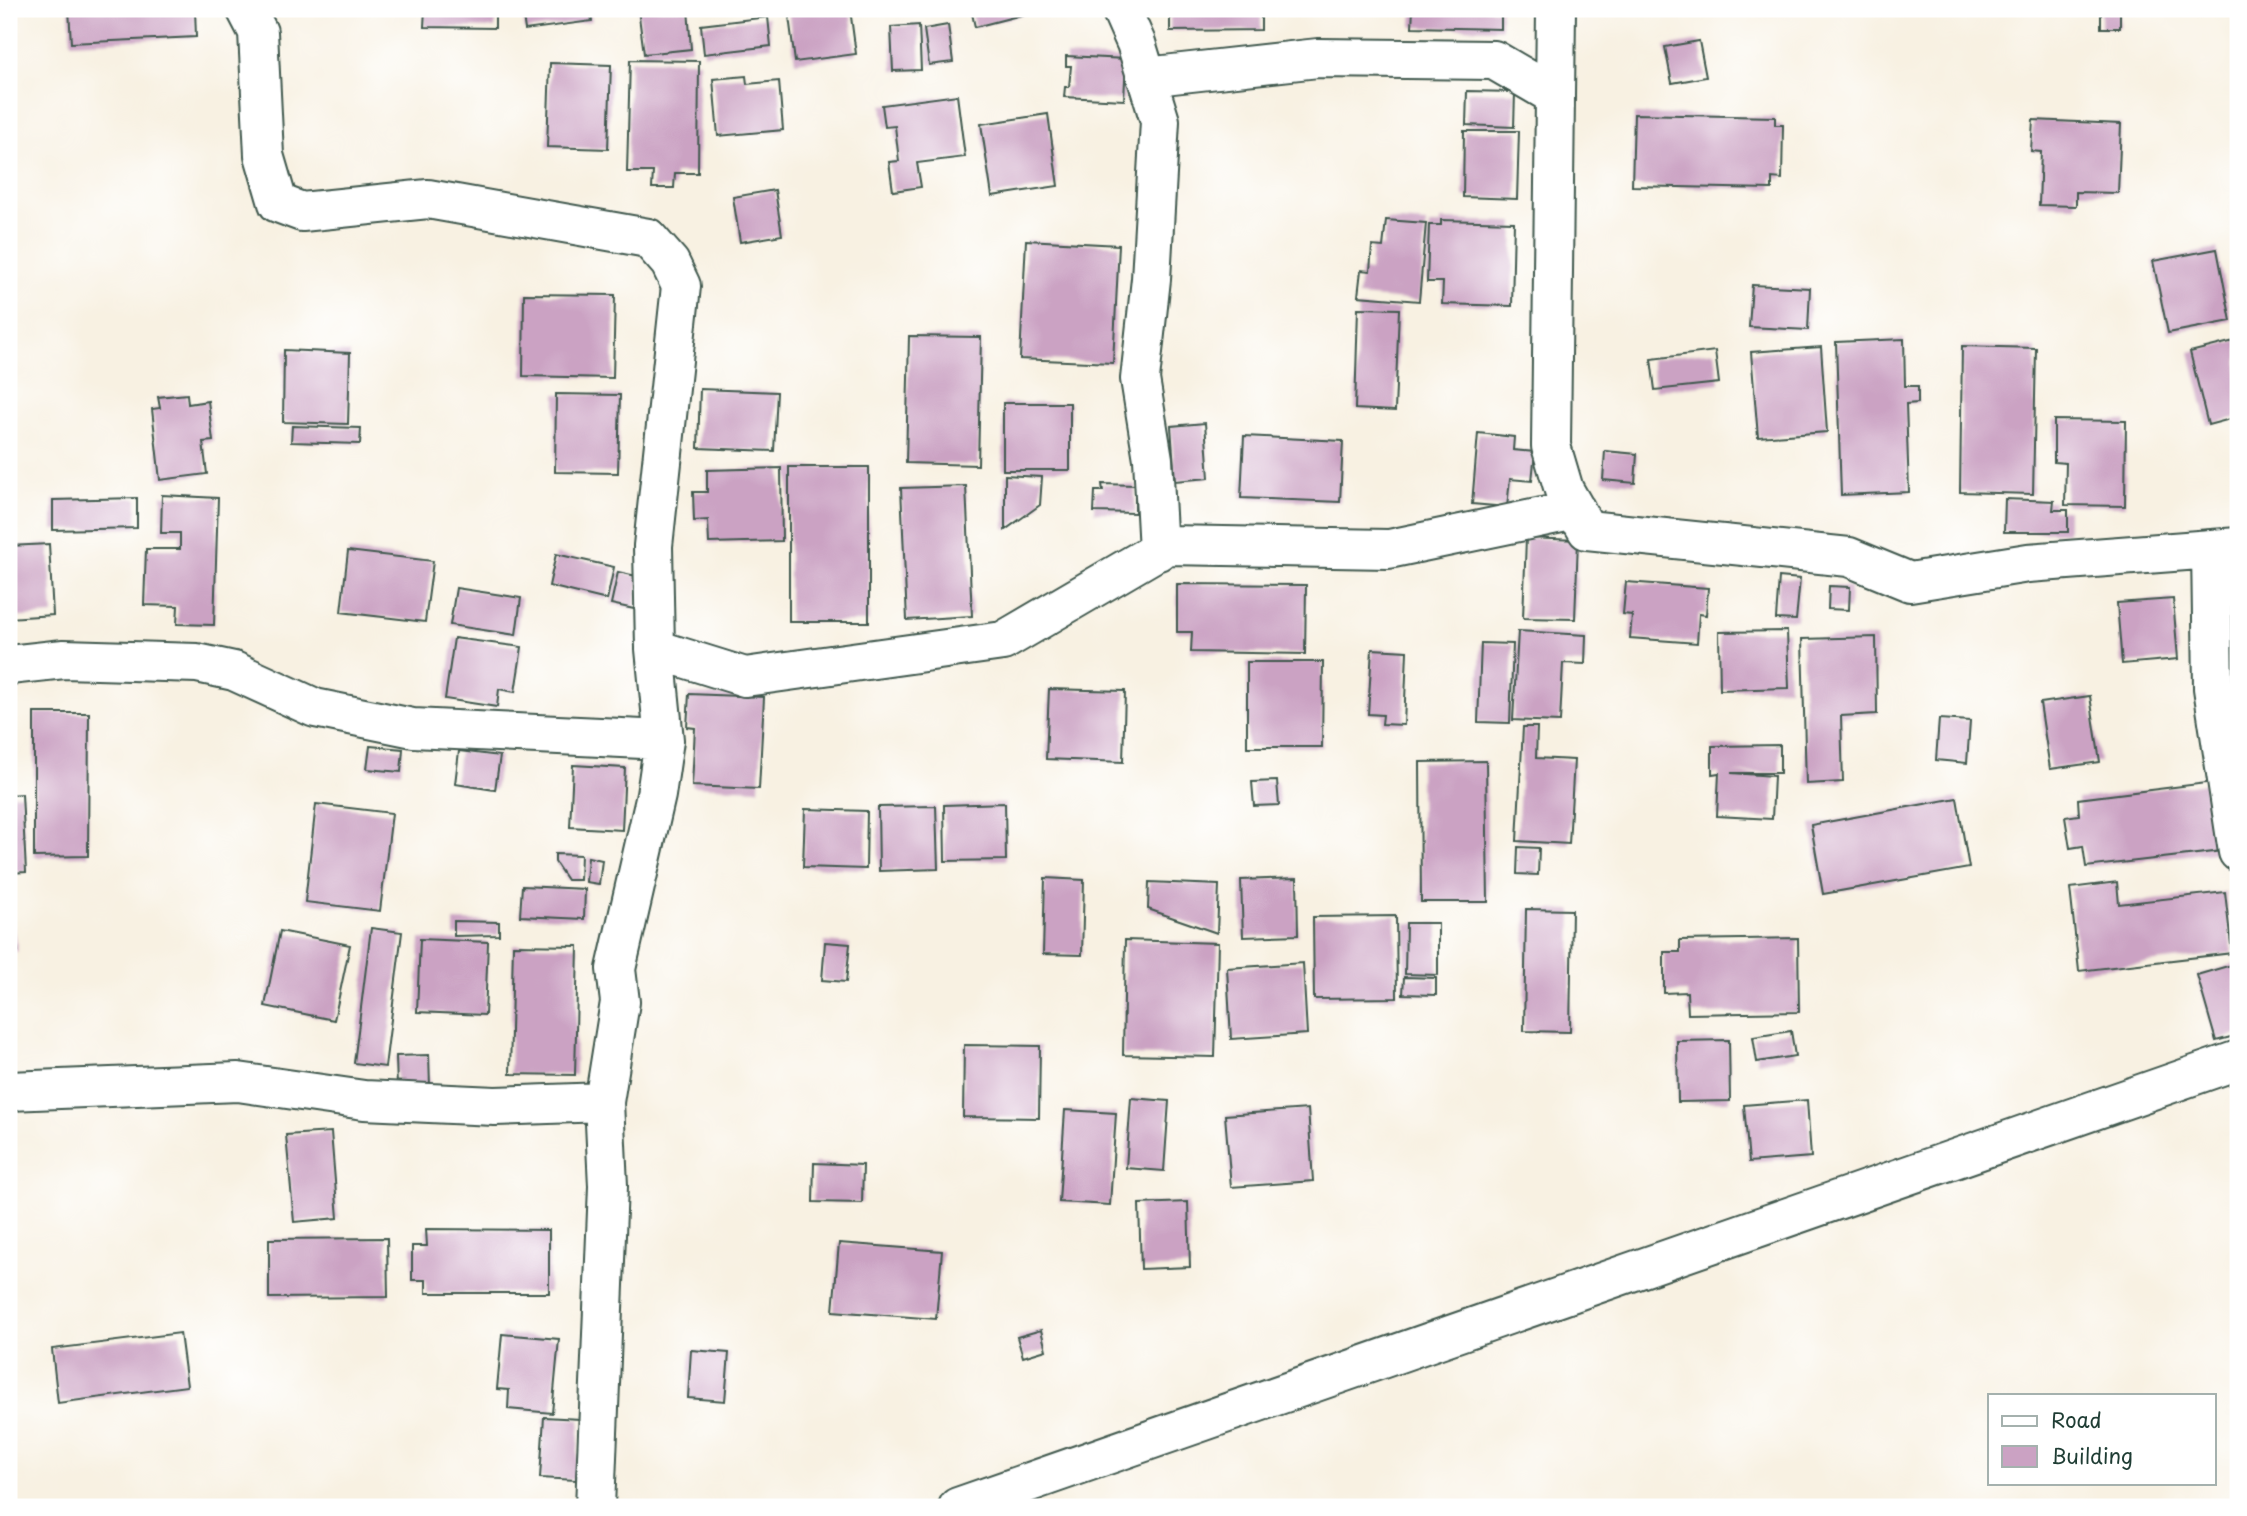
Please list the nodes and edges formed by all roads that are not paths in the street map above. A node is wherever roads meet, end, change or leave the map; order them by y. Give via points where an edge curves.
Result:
1 (246, 9) edge
2 (1121, 9) edge
3 (1556, 9) edge
4 (1146, 77) junction
5 (1554, 95) junction
6 (1576, 510) junction
7 (2224, 548) edge
8 (1158, 551) junction
9 (655, 649) junction
10 (9, 665) edge
11 (664, 740) junction
12 (2238, 852) edge
13 (2238, 1060) edge
14 (9, 1091) edge
15 (604, 1102) junction
16 (596, 1507) edge
17 (958, 1507) edge

1 - 9 street via 258,32 264,155 278,203 302,212 428,199 648,238 670,263 681,286 653,545
2 - 4 street
3 - 5 street
4 - 5 street via 1318,58 1494,60
4 - 8 street via 1160,121 1152,279 1140,379 1153,459
5 - 6 street via 1551,446 1564,490
6 - 7 street via 1587,530 1849,557 1910,582 2028,563
6 - 8 street via 1389,549 1167,545
7 - 12 street via 2213,688
8 - 9 street via 1003,641 745,677
9 - 11 street
10 - 11 street via 64,659 197,663 234,671 315,708 413,728
11 - 15 street via 616,969 620,1002
13 - 17 street
14 - 15 street via 238,1082 364,1100 495,1106
15 - 16 street via 608,1186

